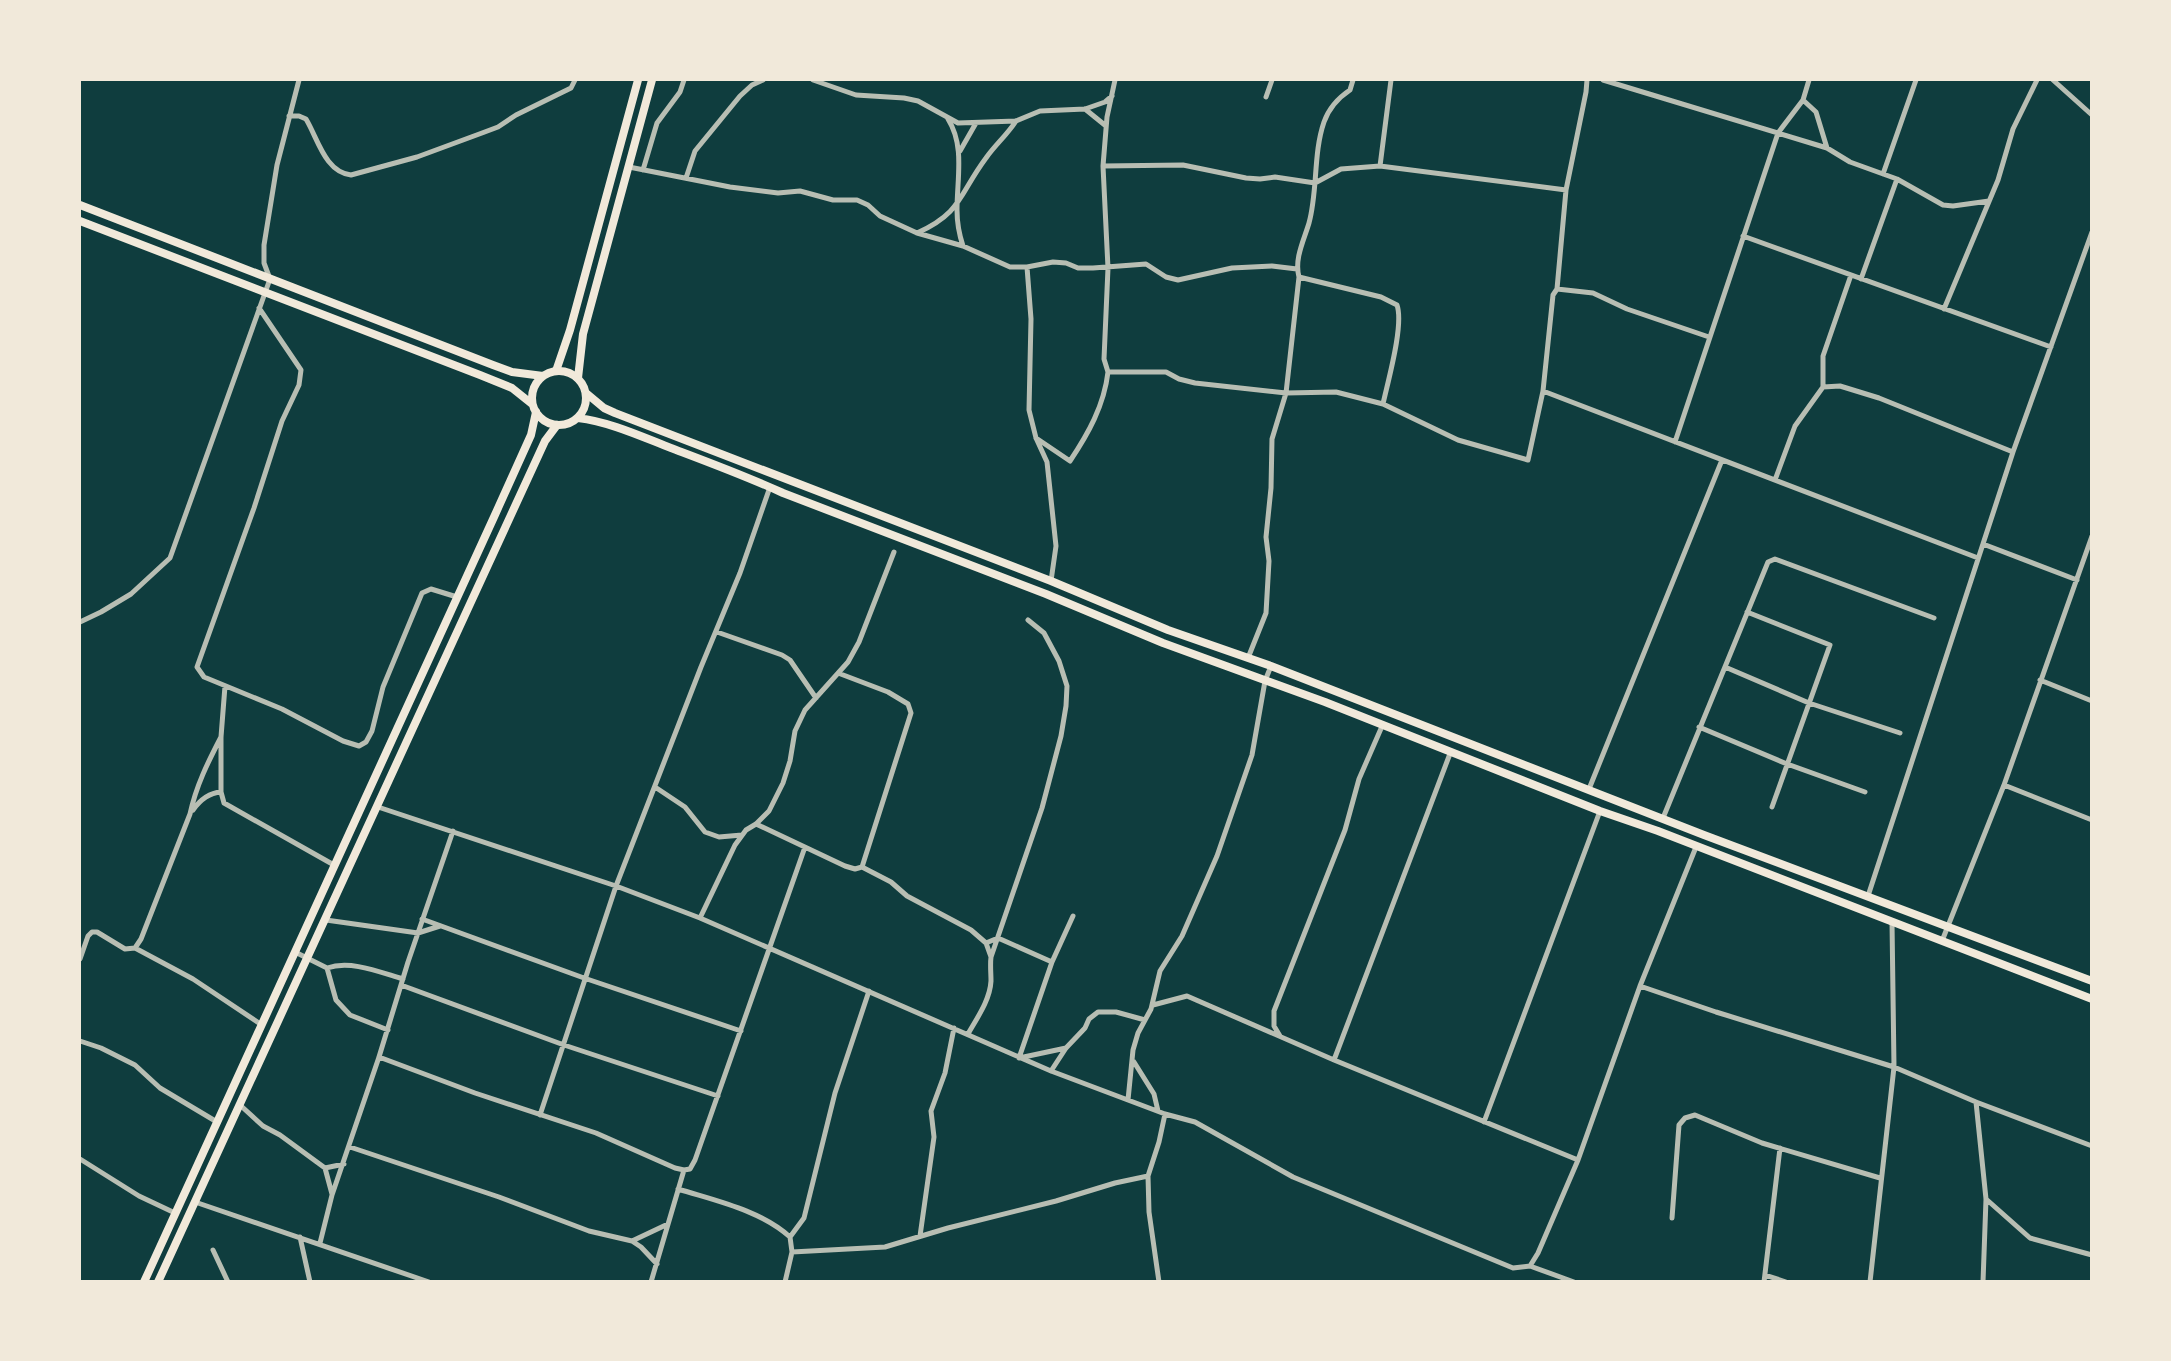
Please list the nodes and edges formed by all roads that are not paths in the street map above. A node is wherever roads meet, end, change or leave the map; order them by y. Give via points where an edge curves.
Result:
1 (299, 80) edge
2 (575, 80) edge
3 (638, 80) edge
4 (652, 80) edge
5 (684, 80) edge
6 (764, 80) edge
7 (813, 80) edge
8 (1115, 80) edge
9 (1272, 80) edge
10 (1353, 80) edge
11 (1390, 80) edge
12 (1587, 80) edge
13 (1603, 80) edge
14 (1809, 80) edge
15 (1916, 80) edge
16 (2037, 80) edge
17 (2053, 80) edge
18 (1112, 96) junction
19 (1266, 97) dead end
20 (1803, 100) junction
21 (1085, 109) junction
22 (2091, 115) edge
23 (289, 116) junction
24 (947, 117) junction
25 (1016, 122) junction
26 (976, 123) junction
27 (1106, 126) junction
28 (1778, 133) junction
29 (1827, 148) junction
30 (960, 151) junction
31 (1380, 165) junction
32 (1103, 166) junction
33 (629, 167) junction
34 (643, 170) junction
35 (1883, 174) junction
36 (686, 178) junction
37 (1897, 180) junction
38 (1315, 183) junction
39 (1566, 190) junction
40 (1989, 201) junction
41 (80, 205) edge
42 (957, 205) junction
43 (80, 222) edge
44 (2091, 232) edge
45 (917, 233) junction
46 (1743, 236) junction
47 (963, 246) junction
48 (1027, 267) junction
49 (1107, 268) junction
50 (1297, 269) junction
51 (1851, 275) junction
52 (1299, 277) junction
53 (270, 279) junction
54 (1861, 279) junction
55 (1557, 289) junction
56 (264, 293) junction
57 (259, 308) junction
58 (1944, 309) junction
59 (1709, 337) junction
60 (2051, 347) junction
61 (556, 371) junction
62 (1108, 372) junction
63 (543, 376) junction
64 (578, 378) junction
65 (1823, 387) junction
66 (1543, 391) junction
67 (586, 393) junction
68 (1286, 393) junction
69 (1383, 404) junction
70 (534, 408) junction
71 (578, 418) junction
72 (557, 425) junction
73 (1036, 438) junction
74 (1675, 442) junction
75 (2013, 452) junction
76 (1722, 460) junction
77 (1774, 480) junction
78 (770, 487) junction
79 (2091, 536) edge
80 (1983, 544) junction
81 (894, 552) dead end
82 (1978, 558) junction
83 (2077, 580) junction
84 (1051, 581) junction
85 (457, 597) junction
86 (1747, 612) junction
87 (1934, 618) dead end
88 (1028, 620) dead end
89 (80, 622) edge
90 (717, 632) junction
91 (1248, 658) junction
92 (1271, 666) junction
93 (1725, 667) junction
94 (838, 673) junction
95 (2040, 680) junction
96 (1265, 681) junction
97 (225, 686) junction
98 (816, 698) junction
99 (2091, 701) edge
100 (1809, 703) junction
101 (1383, 724) junction
102 (1699, 727) junction
103 (1899, 734) dead end
104 (221, 737) junction
105 (1451, 750) junction
106 (1786, 764) junction
107 (2004, 785) junction
108 (655, 787) junction
109 (1589, 789) junction
110 (221, 792) junction
111 (1865, 792) dead end
112 (378, 807) junction
113 (1772, 807) dead end
114 (1600, 811) junction
115 (190, 814) junction
116 (1663, 818) junction
117 (2091, 820) edge
118 (756, 824) junction
119 (453, 831) junction
120 (742, 835) junction
121 (805, 847) junction
122 (1696, 847) junction
123 (1772, 860) junction
124 (334, 865) junction
125 (862, 867) junction
126 (1765, 874) junction
127 (616, 886) junction
128 (1868, 896) junction
129 (1073, 916) dead end
130 (700, 918) junction
131 (326, 920) junction
132 (422, 920) junction
133 (1892, 922) junction
134 (441, 926) junction
135 (1948, 926) junction
136 (418, 933) junction
137 (998, 938) junction
138 (1942, 941) junction
139 (986, 943) junction
140 (769, 947) junction
141 (135, 948) junction
142 (295, 952) junction
143 (991, 957) junction
144 (80, 959) edge
145 (308, 959) junction
146 (1052, 962) junction
147 (327, 968) junction
148 (584, 978) junction
149 (2091, 981) edge
150 (402, 982) junction
151 (1640, 986) junction
152 (869, 991) junction
153 (2091, 999) edge
154 (1152, 1005) junction
155 (1145, 1020) junction
156 (262, 1025) junction
157 (954, 1028) junction
158 (388, 1030) junction
159 (741, 1031) junction
160 (968, 1034) junction
161 (1280, 1036) junction
162 (80, 1041) edge
163 (564, 1045) junction
164 (1066, 1048) junction
165 (380, 1057) junction
166 (1019, 1058) junction
167 (1132, 1060) junction
168 (1334, 1060) junction
169 (1894, 1067) junction
170 (1051, 1071) junction
171 (718, 1096) junction
172 (1128, 1100) junction
173 (1976, 1102) junction
174 (240, 1105) junction
175 (1158, 1111) junction
176 (1165, 1114) junction
177 (540, 1116) junction
178 (217, 1122) junction
179 (1484, 1122) junction
180 (2091, 1146) edge
181 (350, 1147) junction
182 (1780, 1148) junction
183 (80, 1159) edge
184 (1578, 1160) junction
185 (344, 1164) junction
186 (325, 1168) junction
187 (684, 1170) junction
188 (1148, 1176) junction
189 (1880, 1178) junction
190 (678, 1189) junction
191 (332, 1196) junction
192 (1986, 1199) junction
193 (195, 1202) junction
194 (175, 1214) junction
195 (1672, 1218) dead end
196 (668, 1224) junction
197 (920, 1236) junction
198 (300, 1237) junction
199 (790, 1238) junction
200 (632, 1241) junction
201 (320, 1243) junction
202 (213, 1250) dead end
203 (792, 1252) junction
204 (2091, 1255) edge
205 (657, 1264) junction
206 (1530, 1266) junction
207 (1764, 1278) edge
208 (144, 1281) edge
209 (158, 1281) edge
210 (228, 1281) edge
211 (310, 1281) edge
212 (429, 1281) edge
213 (651, 1281) edge
214 (785, 1281) edge
215 (1159, 1281) edge
216 (1574, 1281) edge
217 (1786, 1281) edge
218 (1870, 1281) edge
219 (1983, 1281) edge

1 - 23 street
2 - 23 street via 571,88 498,127 417,157 351,175 332,166 306,119
3 - 61 main road
4 - 33 main road
5 - 34 street via 657,123
6 - 36 street via 740,96 695,151
7 - 24 street via 856,95 918,101
8 - 18 street
9 - 19 street
10 - 38 street via 1350,90 1339,97 1324,122
11 - 31 street
12 - 39 street
13 - 28 street
14 - 20 street
15 - 35 street
16 - 40 street via 2013,129
17 - 22 street
18 - 21 street
18 - 27 street
20 - 28 street
20 - 29 street via 1816,112
21 - 25 street via 1040,111
21 - 27 street
23 - 53 street via 264,245 264,263
24 - 26 street via 958,123
24 - 30 street
25 - 26 street
25 - 42 street via 984,161
26 - 30 street
27 - 32 street
28 - 29 street
28 - 46 street
29 - 35 street via 1850,162
30 - 42 street
31 - 38 street via 1341,169
31 - 39 street
32 - 38 street via 1183,165 1246,178 1275,177
32 - 49 street
33 - 34 street
33 - 64 main road via 583,334
34 - 36 street
35 - 37 street
36 - 45 street via 730,188 800,191 832,200 857,200
37 - 40 street via 1943,205
37 - 54 street
38 - 50 street
39 - 55 street
40 - 58 street
41 - 53 main road
42 - 45 street via 945,219
42 - 47 street
43 - 56 main road
44 - 60 street
45 - 47 street
46 - 51 street
46 - 59 street
47 - 48 street via 1010,267
48 - 49 street via 1053,262 1078,268
48 - 73 street via 1031,319 1029,410
49 - 50 street via 1146,264 1178,280 1232,268
49 - 62 street via 1104,359
50 - 52 street
51 - 54 street
51 - 65 street via 1823,356
52 - 68 street
52 - 69 street via 1382,297 1397,305 1398,329
53 - 56 street
53 - 63 main road via 512,372
54 - 58 street
55 - 59 street via 1593,293
55 - 66 street via 1553,295
56 - 57 street
56 - 70 main road via 499,382
57 - 89 street via 170,558 131,594
57 - 97 street via 301,370 299,386 282,422 198,660 197,667 204,677
58 - 60 street
59 - 74 street
60 - 75 street
61 - 63 main road
61 - 64 main road
62 - 68 street via 1166,372 1195,383
62 - 73 street via 1107,388 1097,413 1070,461
63 - 70 main road via 534,386
64 - 67 main road
65 - 75 street via 1840,386 1880,398
65 - 77 street via 1795,426
66 - 69 street via 1528,460 1458,440
66 - 74 street
67 - 71 main road
67 - 84 main road via 615,413
68 - 69 street via 1336,392
68 - 91 street via 1272,439 1266,613
70 - 72 main road via 549,424
70 - 85 main road via 531,435
71 - 72 main road
71 - 78 main road via 597,420
72 - 112 main road via 545,441
73 - 84 street via 1047,462 1056,538
74 - 76 street
75 - 80 street
76 - 77 street
76 - 109 street
77 - 82 street
78 - 90 street
78 - 96 main road
79 - 83 street
80 - 82 street
80 - 83 street
81 - 94 street via 859,642
82 - 128 street
83 - 95 street
84 - 91 main road via 1167,630
85 - 97 street via 431,589 422,593 383,687 372,731 359,746
85 - 124 main road
86 - 87 street via 1768,562 1775,559
86 - 93 street
86 - 100 street via 1830,645
88 - 137 street via 1044,633 1059,661 1067,686 1066,706 1042,808
90 - 98 street via 790,660
90 - 108 street
91 - 92 main road
92 - 96 street
92 - 109 main road
93 - 100 street
93 - 102 street
94 - 98 street
94 - 125 street via 888,692 908,704 911,713
95 - 99 street
95 - 107 street
96 - 101 main road
96 - 154 street via 1252,755 1217,856 1182,936 1160,971
97 - 104 street
98 - 118 street via 795,731 783,783 769,810
100 - 103 street
100 - 106 street
101 - 105 main road
101 - 161 street via 1274,1011 1274,1026
102 - 106 street
102 - 116 street
104 - 110 street
104 - 115 street via 204,769
105 - 114 main road
105 - 168 street
106 - 111 street
106 - 113 street
107 - 117 street
107 - 135 street
108 - 120 street via 686,807 705,832 719,837
108 - 127 street
109 - 116 main road
110 - 115 street via 205,797
110 - 124 street via 230,808
112 - 119 street
112 - 131 main road
114 - 122 main road
114 - 179 street
115 - 141 street via 148,926
116 - 123 main road
118 - 120 street
118 - 121 street
119 - 127 street
119 - 132 street
120 - 130 street
121 - 125 street via 845,866
121 - 140 street
122 - 126 main road
122 - 151 street
123 - 126 main road
123 - 128 main road
124 - 142 main road
125 - 139 street
126 - 133 main road
127 - 130 street
127 - 148 street
128 - 135 main road
129 - 146 street
130 - 140 street
131 - 136 street
131 - 145 main road
132 - 134 street
132 - 136 street
133 - 138 main road
133 - 169 street
134 - 136 street
134 - 148 street
135 - 138 street
135 - 149 main road
136 - 150 street
137 - 139 street
137 - 143 street
137 - 146 street
138 - 153 main road
139 - 143 street
140 - 152 street
140 - 159 street
141 - 144 street via 125,949 92,932
141 - 156 street via 193,978
142 - 145 street
142 - 156 main road
143 - 160 street via 988,995
145 - 147 street
145 - 174 main road
146 - 166 street
147 - 150 street via 349,965
147 - 158 street via 336,1000 350,1015
148 - 159 street
148 - 163 street
150 - 158 street
150 - 163 street
151 - 169 street
151 - 184 street
152 - 157 street
152 - 199 street via 835,1093 804,1218
154 - 155 street
154 - 161 street via 1187,996
155 - 164 street via 1116,1012 1098,1012
155 - 167 street
156 - 178 main road
157 - 160 street
157 - 197 street via 945,1073 931,1111 934,1137
158 - 165 street
159 - 171 street
160 - 166 street
161 - 168 street
162 - 178 street via 135,1065 160,1088
163 - 171 street
163 - 177 street
164 - 166 street
164 - 170 street
165 - 177 street
165 - 181 street
166 - 170 street
167 - 172 street
167 - 175 street via 1154,1094
168 - 179 street
169 - 173 street
169 - 189 street
170 - 172 street
171 - 187 street via 695,1160 690,1169
172 - 175 street
173 - 180 street
173 - 192 street
174 - 186 street via 263,1126
174 - 193 main road
175 - 176 street
176 - 188 street
176 - 206 street via 1195,1122 1293,1177 1513,1268
177 - 187 street via 596,1133
178 - 194 main road
179 - 184 street
181 - 185 street
181 - 200 street via 589,1231
182 - 189 street
182 - 195 street via 1695,1115 1685,1118 1679,1125
182 - 207 street
183 - 194 street
184 - 206 street
185 - 186 street
185 - 191 street
186 - 191 street
187 - 190 street
188 - 197 street
188 - 215 street
189 - 218 street
190 - 196 street
190 - 199 street via 741,1208
191 - 201 street
192 - 204 street via 2030,1238
192 - 219 street
193 - 198 street
193 - 209 main road
194 - 208 main road
196 - 200 street
196 - 205 street
197 - 203 street via 885,1246
198 - 201 street
198 - 211 street
199 - 203 street
200 - 205 street
201 - 212 street
202 - 210 street
203 - 214 street
205 - 213 street
206 - 216 street
207 - 217 street

